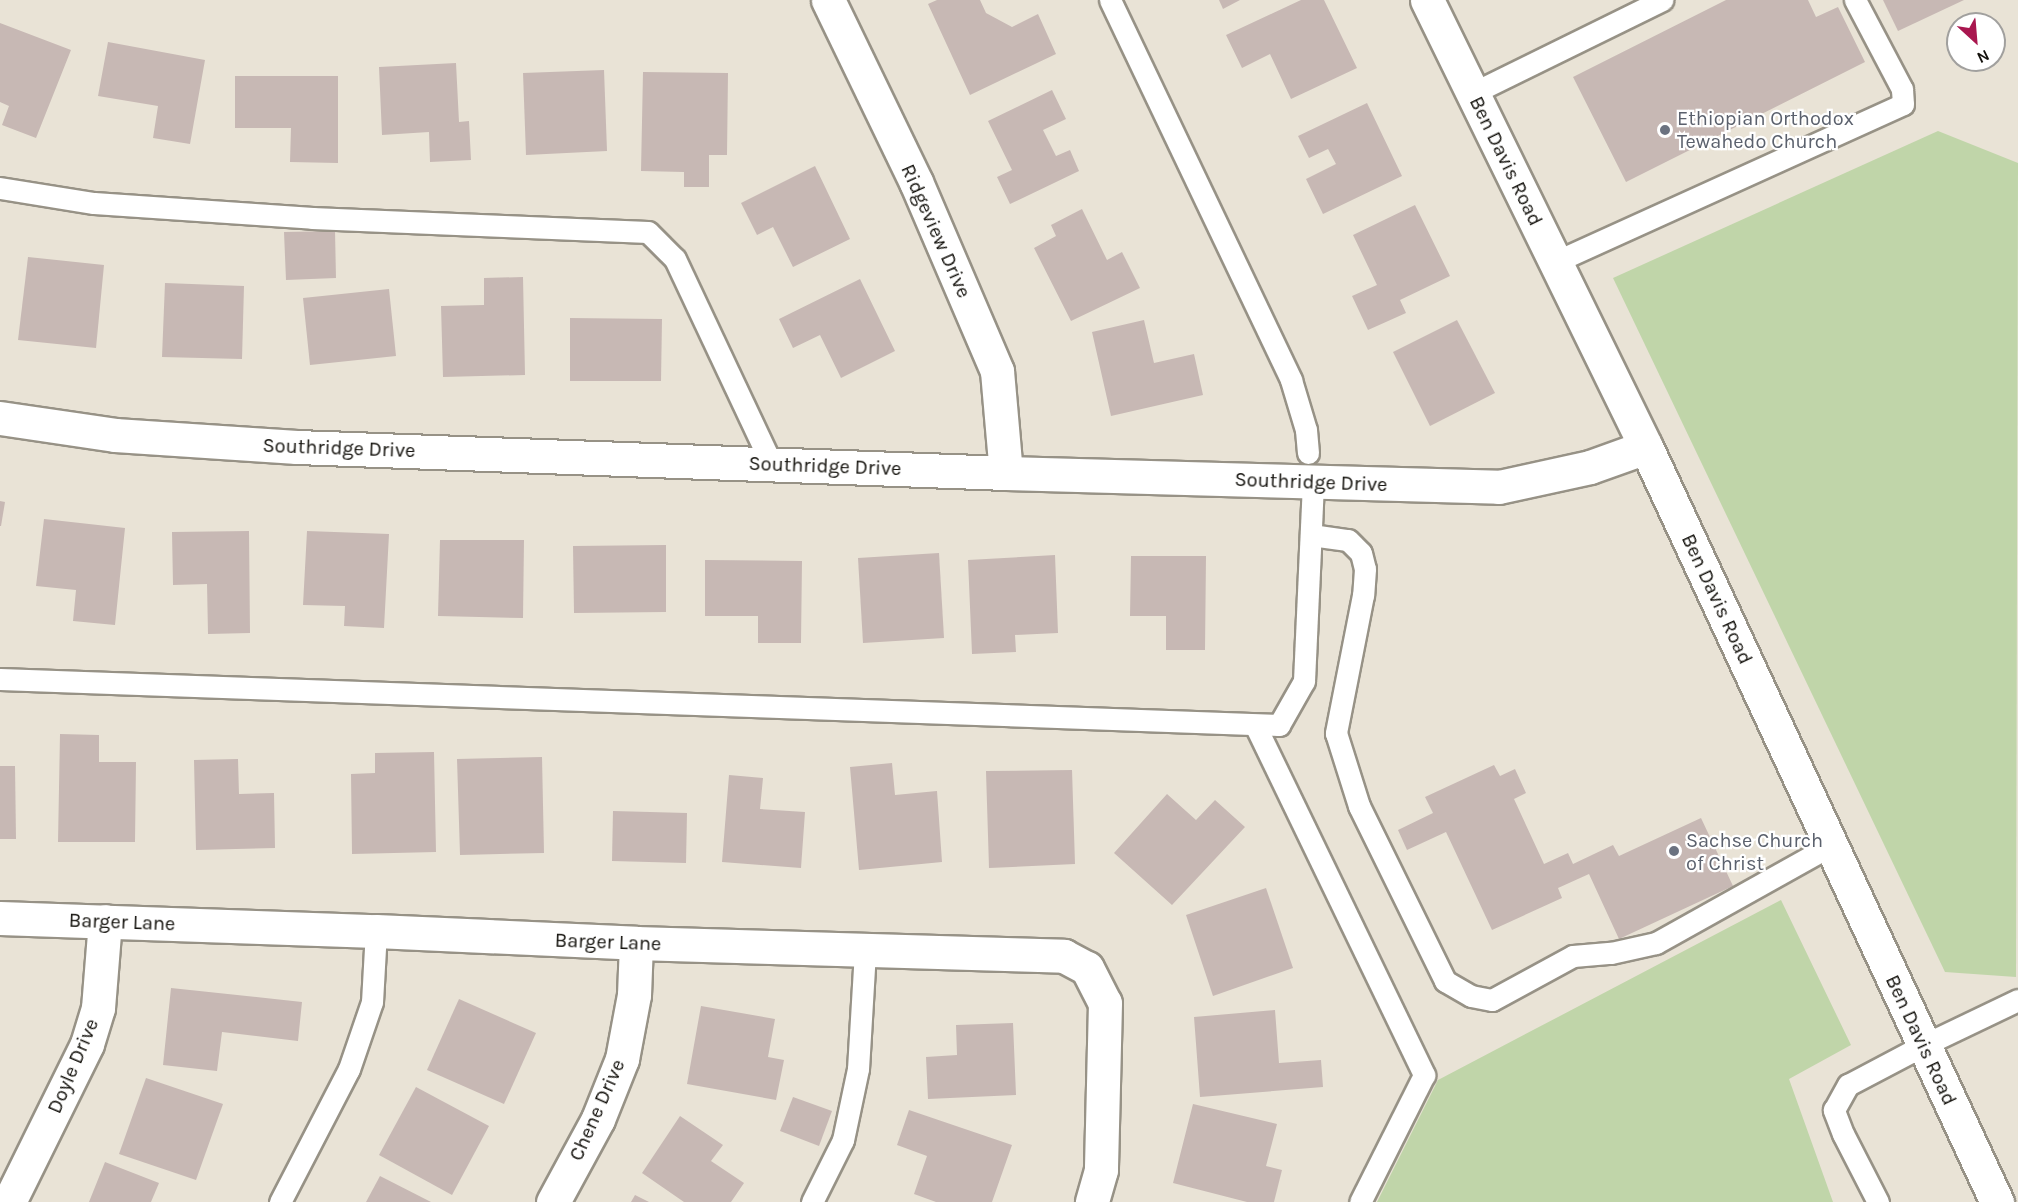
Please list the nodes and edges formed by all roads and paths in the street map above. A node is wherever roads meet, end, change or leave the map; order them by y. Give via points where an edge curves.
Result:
1 (828, 0) edge
2 (1110, 0) edge
3 (1428, 0) edge
4 (1662, 0) edge
5 (1855, 0) edge
6 (1473, 93) junction
7 (0, 188) edge
8 (1555, 262) junction
9 (0, 418) edge
10 (1646, 447) junction
11 (771, 464) junction
12 (1310, 467) junction
13 (1006, 473) junction
14 (1311, 535) junction
15 (0, 679) edge
16 (1255, 725) junction
17 (1831, 844) junction
18 (0, 918) edge
19 (105, 921) junction
20 (376, 931) junction
21 (636, 943) junction
22 (866, 951) junction
23 (2018, 1000) edge
24 (1923, 1045) junction
25 (9, 1202) edge
26 (280, 1202) edge
27 (553, 1202) edge
28 (812, 1202) edge
29 (1092, 1202) edge
30 (1360, 1202) edge
31 (1878, 1202) edge
32 (1997, 1202) edge

1 - 13 street, Ridgeview Drive via 916,182 997,372
2 - 12 lane via 1291,380 1306,430
3 - 6 street, Ben Davis Road
4 - 6 lane
5 - 8 lane via 1902,89 1903,104
6 - 8 street, Ben Davis Road
7 - 11 lane via 94,203 300,218 648,232 675,259
8 - 10 street, Ben Davis Road
9 - 11 street, Southridge Drive via 116,435 297,447
10 - 12 street, Southridge Drive via 1590,467 1499,487
10 - 17 street, Ben Davis Road
11 - 13 street, Southridge Drive
12 - 13 street, Southridge Drive
12 - 14 lane
14 - 16 lane via 1304,681 1279,725
14 - 17 lane via 1348,540 1361,554 1365,569 1363,595 1336,733 1359,806 1445,981 1471,996 1492,999 1573,956 1656,944
15 - 16 lane
16 - 30 lane via 1424,1075
17 - 24 street, Ben Davis Road
18 - 19 street, Barger Lane
19 - 20 street, Barger Lane
19 - 25 street, Doyle Drive via 98,1008 87,1044
20 - 21 street, Barger Lane
20 - 26 lane via 372,1002 350,1069
21 - 22 street, Barger Lane
21 - 27 street, Chene Drive via 634,995 622,1059 598,1119
22 - 28 lane via 856,1079 843,1140
22 - 29 street, Barger Lane via 1064,956 1088,968 1105,1003 1101,1170
23 - 24 lane
24 - 31 lane via 1848,1085 1834,1110
24 - 32 street, Ben Davis Road

